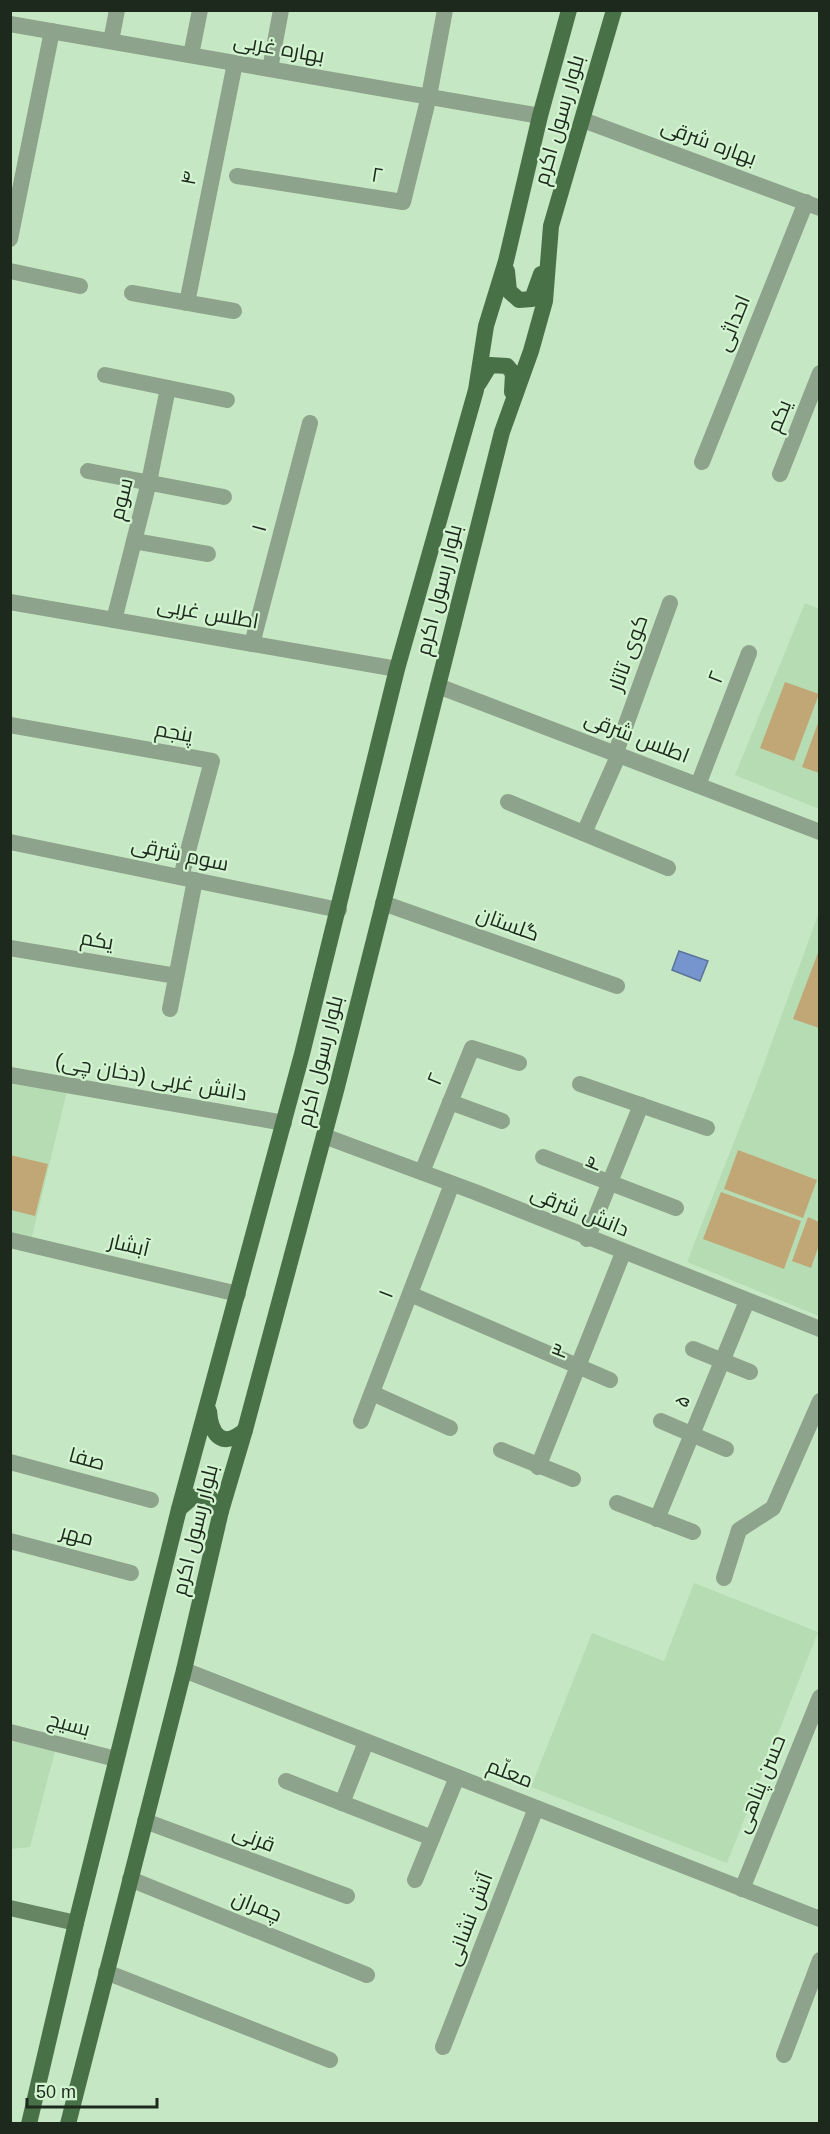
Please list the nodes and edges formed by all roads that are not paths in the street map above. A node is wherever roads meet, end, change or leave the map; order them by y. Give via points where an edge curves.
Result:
1 (117, 10) edge
2 (200, 10) edge
3 (281, 10) edge
4 (444, 10) edge
5 (568, 10) edge
6 (614, 10) edge
7 (10, 24) edge
8 (52, 31) junction
9 (111, 41) junction
10 (190, 55) junction
11 (235, 63) junction
12 (270, 69) junction
13 (429, 96) junction
14 (540, 116) junction
15 (583, 120) junction
16 (237, 176) dead end
17 (812, 205) edge
18 (10, 239) edge
19 (549, 255) junction
20 (506, 261) junction
21 (10, 272) edge
22 (80, 286) dead end
23 (132, 293) dead end
24 (187, 303) junction
25 (234, 311) dead end
26 (819, 373) edge
27 (105, 375) dead end
28 (168, 388) junction
29 (476, 390) junction
30 (227, 400) dead end
31 (513, 405) junction
32 (310, 423) dead end
33 (702, 462) dead end
34 (88, 471) dead end
35 (780, 474) dead end
36 (149, 482) junction
37 (224, 497) dead end
38 (134, 542) junction
39 (208, 554) dead end
40 (10, 602) edge
41 (670, 603) dead end
42 (114, 620) junction
43 (252, 644) junction
44 (749, 653) dead end
45 (397, 669) junction
46 (438, 686) junction
47 (10, 725) edge
48 (618, 753) junction
49 (698, 785) junction
50 (508, 802) dead end
51 (819, 832) edge
52 (584, 833) junction
53 (10, 842) edge
54 (668, 868) dead end
55 (188, 879) junction
56 (384, 903) junction
57 (339, 910) junction
58 (10, 948) edge
59 (176, 976) junction
60 (617, 986) dead end
61 (170, 1009) dead end
62 (519, 1063) dead end
63 (10, 1075) edge
64 (580, 1084) dead end
65 (450, 1102) junction
66 (641, 1105) junction
67 (502, 1121) dead end
68 (284, 1123) junction
69 (707, 1128) dead end
70 (324, 1136) junction
71 (543, 1157) dead end
72 (422, 1172) junction
73 (610, 1182) junction
74 (452, 1184) junction
75 (676, 1208) dead end
76 (587, 1239) junction
77 (10, 1240) edge
78 (623, 1253) junction
79 (238, 1294) junction
80 (410, 1294) junction
81 (747, 1301) junction
82 (819, 1329) edge
83 (693, 1350) dead end
84 (723, 1361) junction
85 (578, 1367) junction
86 (750, 1372) dead end
87 (609, 1380) dead end
88 (372, 1393) junction
89 (819, 1401) edge
90 (209, 1404) junction
91 (361, 1421) dead end
92 (662, 1421) dead end
93 (450, 1428) dead end
94 (245, 1430) junction
95 (692, 1434) junction
96 (726, 1449) dead end
97 (501, 1450) dead end
98 (10, 1462) edge
99 (538, 1467) junction
100 (573, 1479) dead end
101 (151, 1500) dead end
102 (617, 1503) dead end
103 (179, 1509) junction
104 (221, 1511) junction
105 (657, 1519) junction
106 (693, 1532) dead end
107 (10, 1541) edge
108 (131, 1573) dead end
109 (724, 1578) dead end
110 (184, 1670) junction
111 (819, 1697) edge
112 (10, 1732) edge
113 (366, 1742) junction
114 (116, 1760) junction
115 (457, 1777) junction
116 (286, 1781) dead end
117 (342, 1803) junction
118 (536, 1808) junction
119 (145, 1821) junction
120 (432, 1838) junction
121 (130, 1879) junction
122 (415, 1880) dead end
123 (742, 1889) junction
124 (347, 1896) dead end
125 (10, 1908) edge
126 (819, 1919) edge
127 (76, 1923) junction
128 (819, 1960) edge
129 (106, 1972) junction
130 (367, 1975) dead end
131 (444, 2047) dead end
132 (784, 2055) dead end
133 (330, 2060) dead end
134 (72, 2122) edge
135 (29, 2124) edge

1 - 9 street
2 - 10 street
3 - 12 street
4 - 13 street
5 - 14 main road, بلوار رسول اکرم
6 - 15 main road, بلوار رسول اکرم
7 - 8 street, بهاره غربی
8 - 9 street, بهاره غربی
8 - 18 street
9 - 10 street, بهاره غربی
10 - 11 street, بهاره غربی
11 - 12 street, بهاره غربی
11 - 24 street, ۴
12 - 13 street, بهاره غربی
13 - 14 street, بهاره غربی
13 - 16 street, ۲ via 403,202
14 - 20 main road, بلوار رسول اکرم
15 - 17 street, بهاره شرقی
15 - 19 main road, بلوار رسول اکرم via 551,226
17 - 33 street, احداثی
19 - 20 main road via 532,299 519,300 509,291
19 - 31 main road, بلوار رسول اکرم via 545,301
20 - 29 main road, بلوار رسول اکرم via 486,326
21 - 22 street
23 - 24 street
24 - 25 street
26 - 35 street, یکم
27 - 28 street
28 - 30 street
28 - 36 street, سوم
29 - 31 main road via 490,364 507,366 513,373
29 - 45 main road, بلوار رسول اکرم
31 - 46 main road, بلوار رسول اکرم via 502,432
32 - 43 street, ۱
34 - 36 street
36 - 37 street
36 - 38 street, سوم
38 - 39 street
38 - 42 street, سوم
40 - 42 street, اطلس غربی
41 - 48 street, کوی تاتار
42 - 43 street, اطلس غربی
43 - 45 street, اطلس غربی
44 - 49 street, ۲
45 - 57 main road, بلوار رسول اکرم
46 - 48 street, اطلس شرقی
46 - 56 main road, بلوار رسول اکرم
47 - 55 street, پنجم via 212,761
48 - 49 street, اطلس شرقی
48 - 52 street, کوی تاتار
49 - 51 street, اطلس شرقی
50 - 52 street
52 - 54 street
53 - 55 street, سوم شرقی
55 - 57 street, سوم شرقی
55 - 59 street
56 - 60 street, گلستان
56 - 70 main road, بلوار رسول اکرم
57 - 68 main road, بلوار رسول اکرم
58 - 59 street, یکم
59 - 61 street
62 - 65 street, ۲ via 472,1048
63 - 68 street, دانش غربی (دخان چی)
64 - 66 street
65 - 67 street
65 - 72 street, ۲
66 - 69 street
66 - 73 street, ۴
68 - 79 main road, بلوار رسول اکرم
70 - 72 street, دانش شرقی
70 - 94 main road, بلوار رسول اکرم
71 - 73 street
72 - 74 street, دانش شرقی
73 - 75 street
73 - 76 street, ۴
74 - 76 street, دانش شرقی
74 - 80 street, ۱
76 - 78 street, دانش شرقی
77 - 79 street, آبشار
78 - 81 street, دانش شرقی
78 - 85 street, ۳
79 - 90 main road, بلوار رسول اکرم
80 - 85 street
80 - 88 street, ۱
81 - 82 street, دانش شرقی
81 - 84 street, ۵
83 - 84 street
84 - 86 street
84 - 95 street, ۵
85 - 87 street
85 - 99 street, ۳
88 - 91 street, ۱
88 - 93 street
89 - 109 street via 773,1508 739,1530
90 - 94 main road via 217,1436 226,1440 236,1438
90 - 103 main road, بلوار رسول اکرم
92 - 95 street
94 - 104 main road, بلوار رسول اکرم
95 - 96 street
95 - 105 street, ۵
97 - 99 street
98 - 101 street, صفا
99 - 100 street
102 - 105 street
103 - 104 main road via 193,1497 208,1495
103 - 114 main road, بلوار رسول اکرم
104 - 110 main road, بلوار رسول اکرم
105 - 106 street
107 - 108 street, مهر
110 - 113 street, معلّم
110 - 119 main road, بلوار رسول اکرم
111 - 123 street, حسن پناهی
112 - 114 street, بسیج
113 - 115 street, معلّم
113 - 117 street
114 - 127 main road, بلوار رسول اکرم
115 - 118 street, معلّم
115 - 120 street
116 - 117 street
117 - 120 street
118 - 123 street, معلّم
118 - 131 street, آتش نشانی
119 - 121 main road, بلوار رسول اکرم
119 - 124 street, قرنی
120 - 122 street
121 - 129 main road, بلوار رسول اکرم
121 - 130 street, چمران
123 - 126 street, معلّم
125 - 127 main road
127 - 135 main road, بلوار رسول اکرم
128 - 132 street
129 - 133 street
129 - 134 main road, بلوار رسول اکرم

